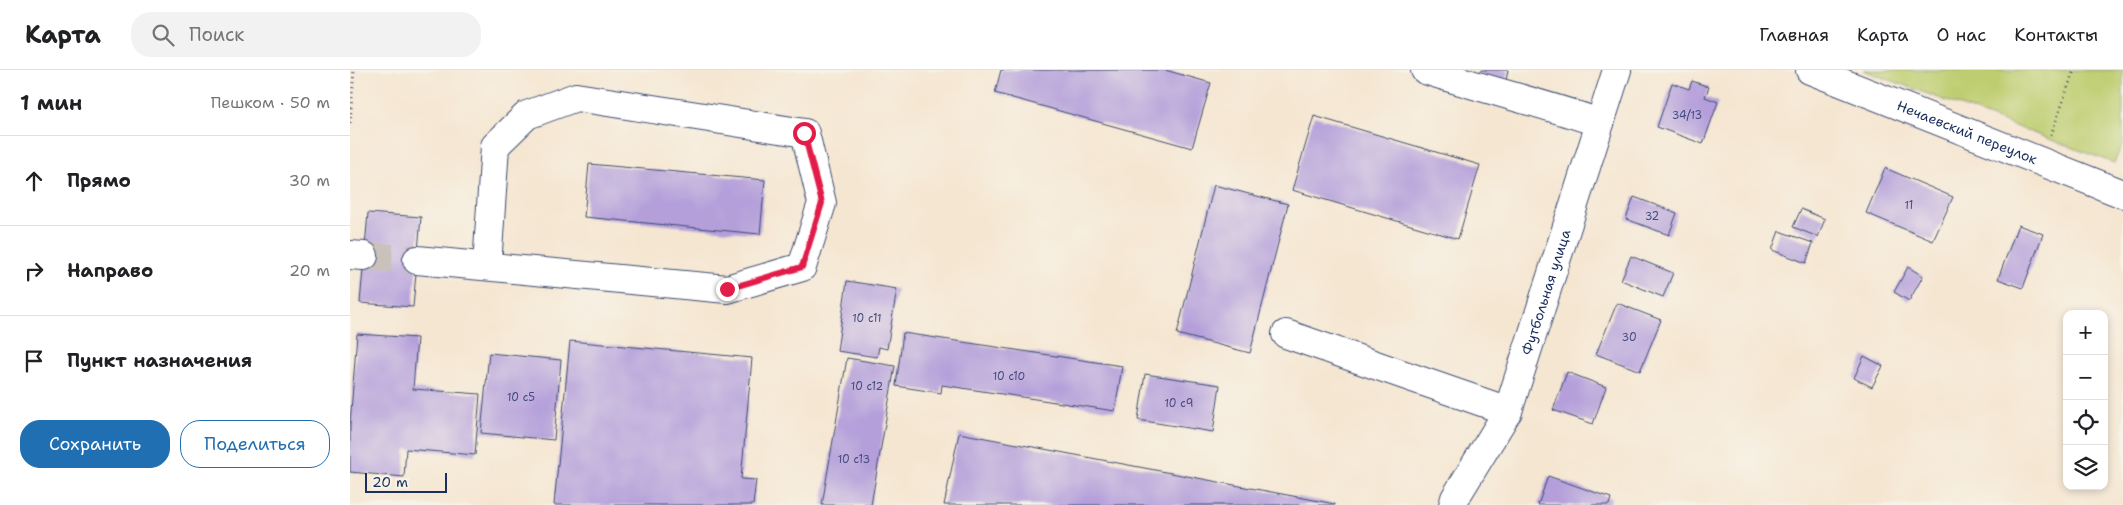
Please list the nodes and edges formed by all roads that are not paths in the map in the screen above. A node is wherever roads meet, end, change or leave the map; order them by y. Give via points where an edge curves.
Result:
1 (1425, 70) edge
2 (1617, 70) edge
3 (1810, 70) edge
4 (1600, 124) junction
5 (2123, 194) edge
6 (417, 260) tunnel mouth
7 (487, 266) junction
8 (1286, 334) dead end
9 (1508, 411) junction
10 (1453, 505) edge

1 - 4 street
2 - 4 street, Футбольная улица
3 - 5 street, Нечаевский переулок
4 - 9 street, Футбольная улица
6 - 7 street
7 - 7 street via 727,289 802,267 822,203 804,133 576,97 527,115 495,146
8 - 9 street
9 - 10 street, Футбольная улица

